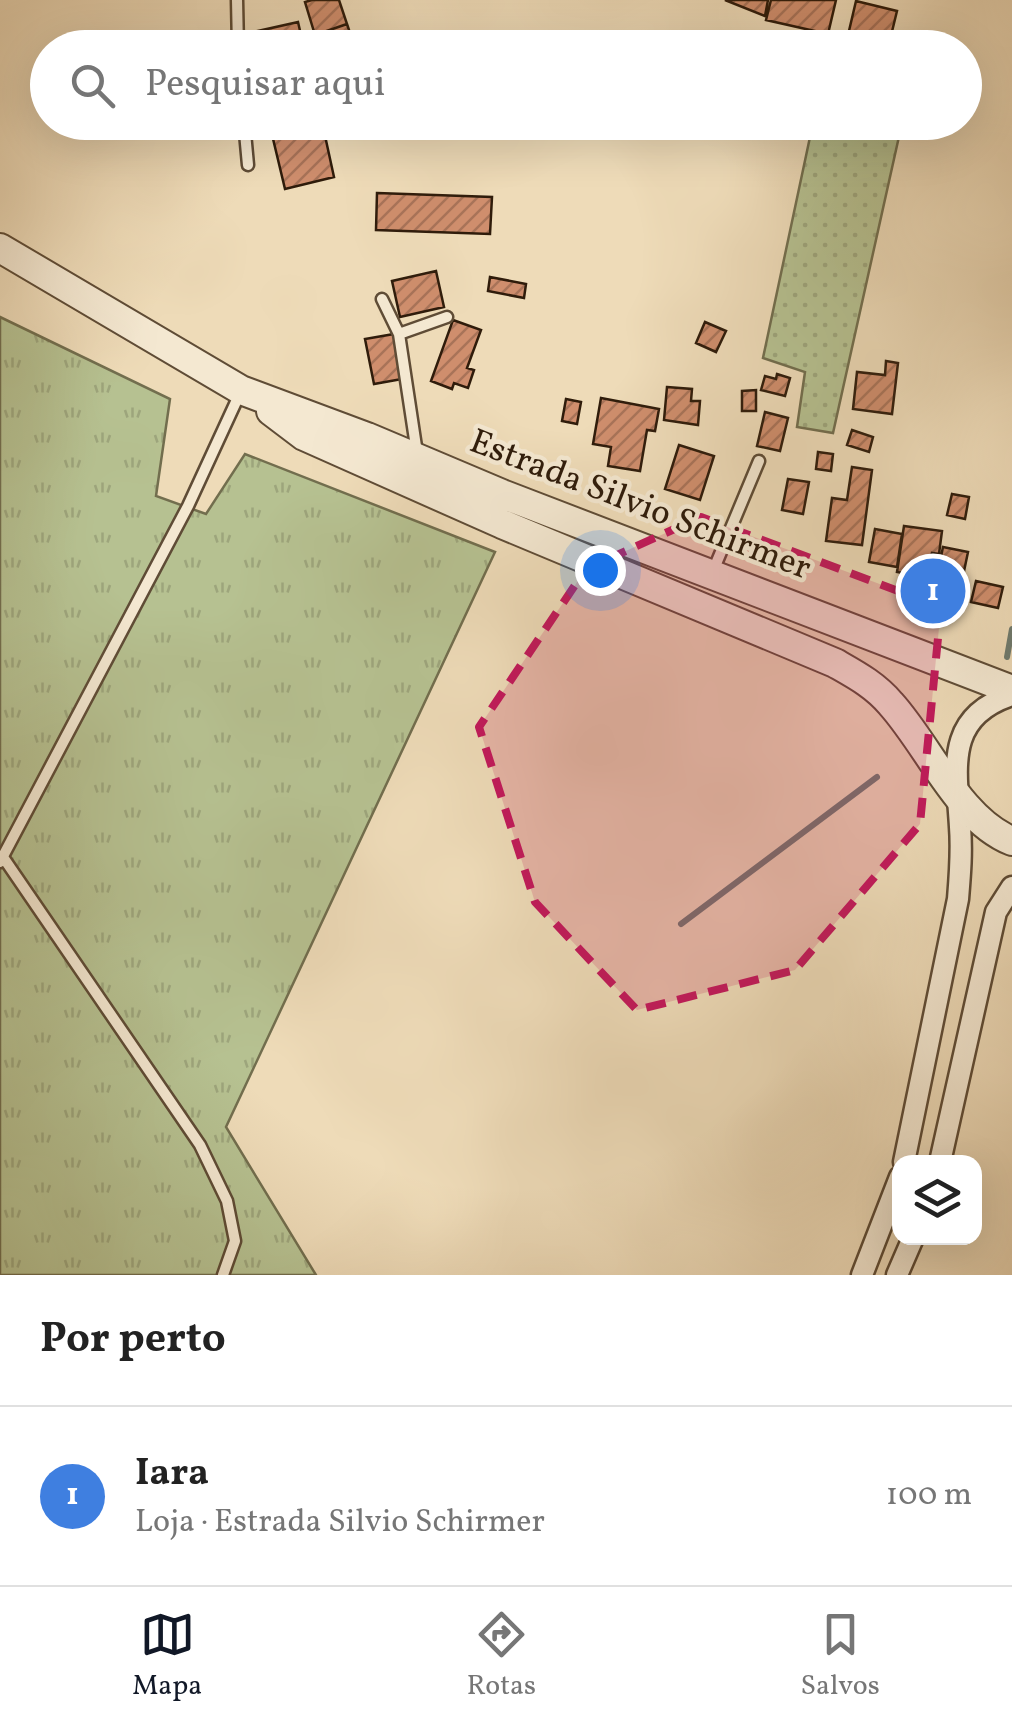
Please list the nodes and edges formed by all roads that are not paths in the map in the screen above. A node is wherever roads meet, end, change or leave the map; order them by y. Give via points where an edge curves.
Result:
1 (237, 0) edge
2 (238, 30) edge
3 (246, 140) edge
4 (248, 165) dead end
5 (0, 248) edge
6 (382, 299) dead end
7 (447, 317) dead end
8 (399, 334) junction
9 (241, 390) junction
10 (418, 459) junction
11 (759, 461) dead end
12 (711, 575) junction
13 (1012, 692) edge
14 (958, 792) junction
15 (1012, 841) edge
16 (1, 860) edge
17 (1012, 887) edge
18 (905, 1155) edge
19 (942, 1155) edge
20 (892, 1198) edge
21 (910, 1245) edge
22 (224, 1275) edge
23 (862, 1275) edge
24 (898, 1275) edge

1 - 2 lane
3 - 4 lane
5 - 9 street, Estrada Silvio Schirmer
6 - 8 lane
7 - 8 lane
8 - 10 lane
9 - 10 street, Estrada Silvio Schirmer
9 - 14 street, Estrada Silvio Schirmer via 304,436 866,680
9 - 16 lane via 188,506
10 - 12 street, Estrada Silvio Schirmer
11 - 12 lane
12 - 13 street, Estrada Silvio Schirmer
13 - 14 street via 966,728 954,766
14 - 15 street, Estrada Silvio Schirmer via 980,823
14 - 18 street via 958,899
16 - 22 lane via 200,1145 227,1201 232,1228
17 - 19 street via 996,912
20 - 23 street
21 - 24 street

